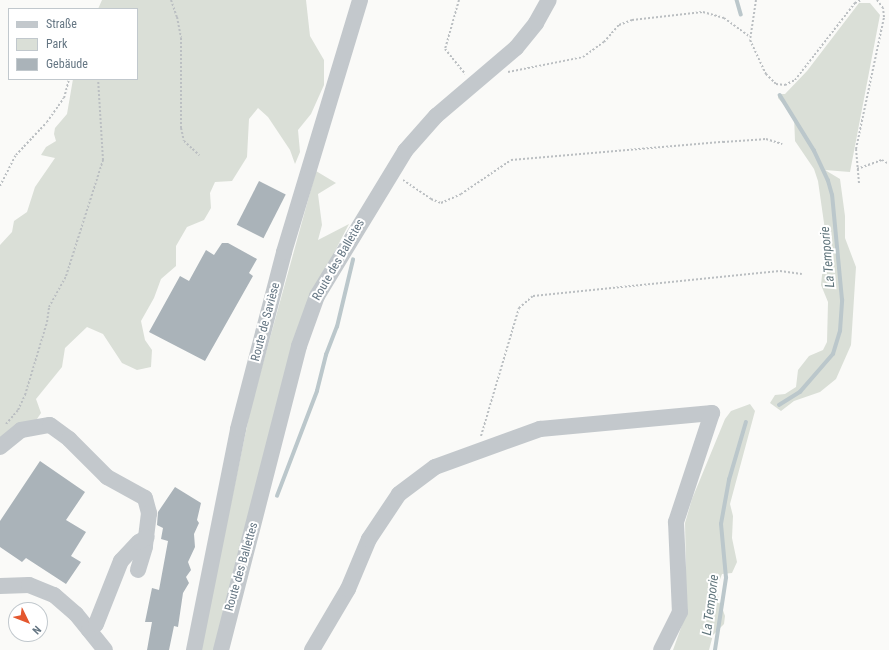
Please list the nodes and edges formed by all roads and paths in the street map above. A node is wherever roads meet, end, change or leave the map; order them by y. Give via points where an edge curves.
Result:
1 (171, 0) edge
2 (360, 0) edge
3 (459, 0) edge
4 (549, 0) edge
5 (756, 0) edge
6 (861, 0) edge
7 (877, 0) edge
8 (750, 37) junction
9 (494, 68) junction
10 (69, 80) edge
11 (98, 80) edge
12 (474, 84) junction
13 (782, 144) dead end
14 (199, 155) dead end
15 (889, 164) edge
16 (857, 169) junction
17 (391, 173) junction
18 (859, 183) dead end
19 (0, 186) edge
20 (802, 274) dead end
21 (5, 426) dead end
22 (0, 448) edge
23 (477, 450) junction
24 (147, 537) junction
25 (138, 570) dead end
26 (0, 586) edge
27 (89, 630) junction
28 (105, 650) edge
29 (194, 650) edge
30 (221, 650) edge
31 (312, 650) edge
32 (661, 650) edge

1 - 14 path via 178,17 181,38 181,128 184,141
2 - 29 street, Route de Savièse via 284,252 238,429
3 - 12 path via 445,49
4 - 9 street, Route des Ballettes via 527,36
5 - 8 path
6 - 8 path via 855,3 794,80 785,85 776,84 766,74
7 - 16 path via 883,8 884,17 856,149
8 - 9 path via 724,18 703,12 632,20 619,25 604,42 582,57 509,72
9 - 12 street, Route des Ballettes
10 - 19 path via 64,98 47,122 16,155
11 - 21 path via 103,160 68,270 49,307 25,395 18,410
12 - 17 street, Route des Ballettes via 422,130
13 - 17 path via 766,139 511,160 461,194 441,203
15 - 16 path via 882,160
16 - 18 path
17 - 30 street, Route des Ballettes via 329,273 305,327
20 - 23 path via 780,271 532,296 519,308
22 - 24 street via 21,430 50,425 69,439 108,477 145,498 149,513
23 - 31 street via 435,467 399,494 369,539 348,589
23 - 32 street via 540,429 712,413 676,522 680,612
24 - 25 street
24 - 27 street via 121,561 96,624
26 - 27 street via 29,585 54,595 71,609
27 - 28 street

